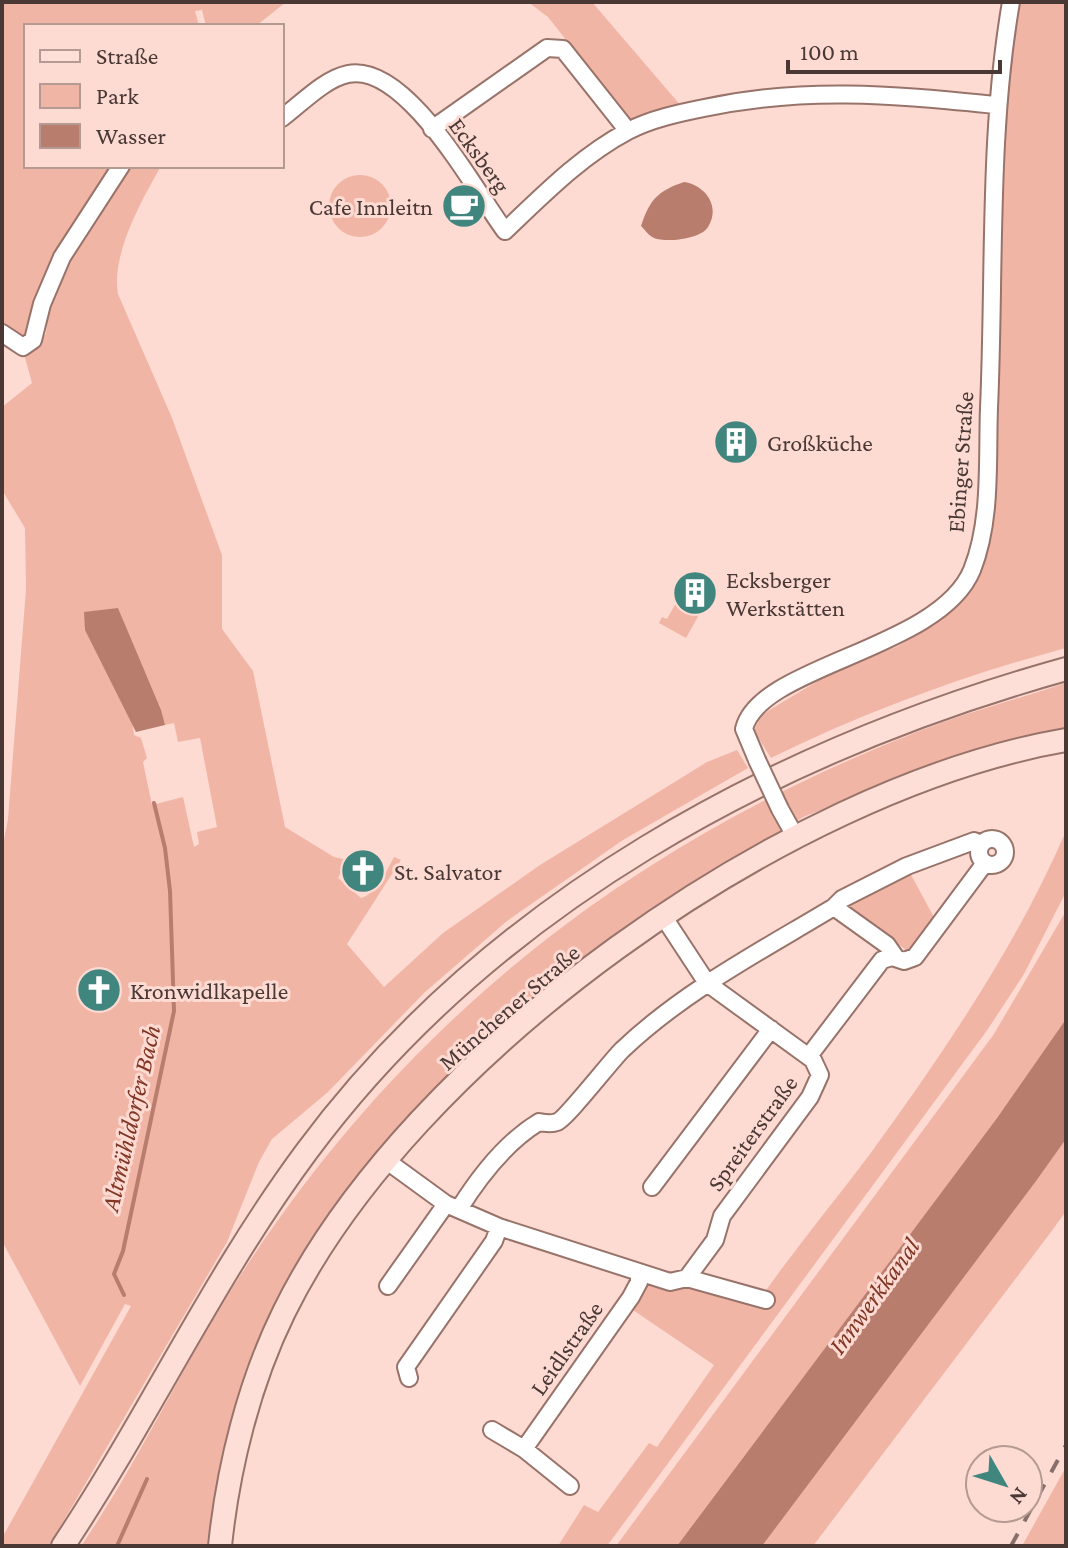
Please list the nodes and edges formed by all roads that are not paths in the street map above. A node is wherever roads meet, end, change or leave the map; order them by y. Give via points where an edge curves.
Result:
1 (1011, 2) edge
2 (996, 105) junction
3 (284, 117) edge
4 (432, 129) junction
5 (628, 131) junction
6 (120, 168) edge
7 (2, 333) edge
8 (1066, 669) edge
9 (1066, 740) edge
10 (795, 836) junction
11 (981, 844) junction
12 (985, 863) junction
13 (834, 907) junction
14 (663, 916) junction
15 (896, 958) junction
16 (707, 983) junction
17 (771, 1029) junction
18 (809, 1056) junction
19 (387, 1161) junction
20 (652, 1187) dead end
21 (453, 1206) junction
22 (499, 1227) junction
23 (639, 1273) junction
24 (687, 1278) junction
25 (388, 1286) dead end
26 (766, 1300) dead end
27 (409, 1378) dead end
28 (492, 1430) dead end
29 (524, 1449) junction
30 (570, 1486) dead end
31 (63, 1546) edge
32 (220, 1546) edge

1 - 2 street, Ebinger Straße
2 - 5 street via 811,92 671,115
2 - 10 street, Ebinger Straße, bridge via 985,507 971,571 953,597 920,624 836,660 755,710 744,729
3 - 4 street, Ecksberg via 333,80 372,74 407,96
4 - 5 street via 547,48 563,49
4 - 5 street, Ecksberg via 505,231 568,172
6 - 7 street via 62,257 33,340 23,347
8 - 31 main road via 913,718 815,760 659,840 509,941 391,1052 308,1149 221,1276
9 - 10 main road, Münchener Straße via 1014,749 930,775
10 - 14 main road, Münchener Straße
11 - 12 street via 978,852
11 - 12 street via 996,839 1005,848 998,864
11 - 13 street via 974,841 907,866
12 - 15 street via 915,957
13 - 15 street via 887,945
13 - 16 street
14 - 16 street, Spreiterstraße
14 - 19 main road, Münchener Straße via 492,1052
15 - 18 street via 882,960
16 - 17 street, Spreiterstraße
16 - 21 street via 621,1051 563,1118 539,1122 509,1147
17 - 18 street, Spreiterstraße
17 - 20 street, Spreiterstraße
18 - 24 street, Spreiterstraße via 820,1075 816,1087 722,1216 715,1240
19 - 21 street
19 - 32 main road, Münchener Straße via 341,1219 283,1314 246,1418
21 - 22 street
21 - 25 street
22 - 23 street
22 - 27 street via 406,1367
23 - 24 street via 674,1283
23 - 29 street, Leidlstraße via 631,1297
24 - 26 street
28 - 29 street
29 - 30 street

